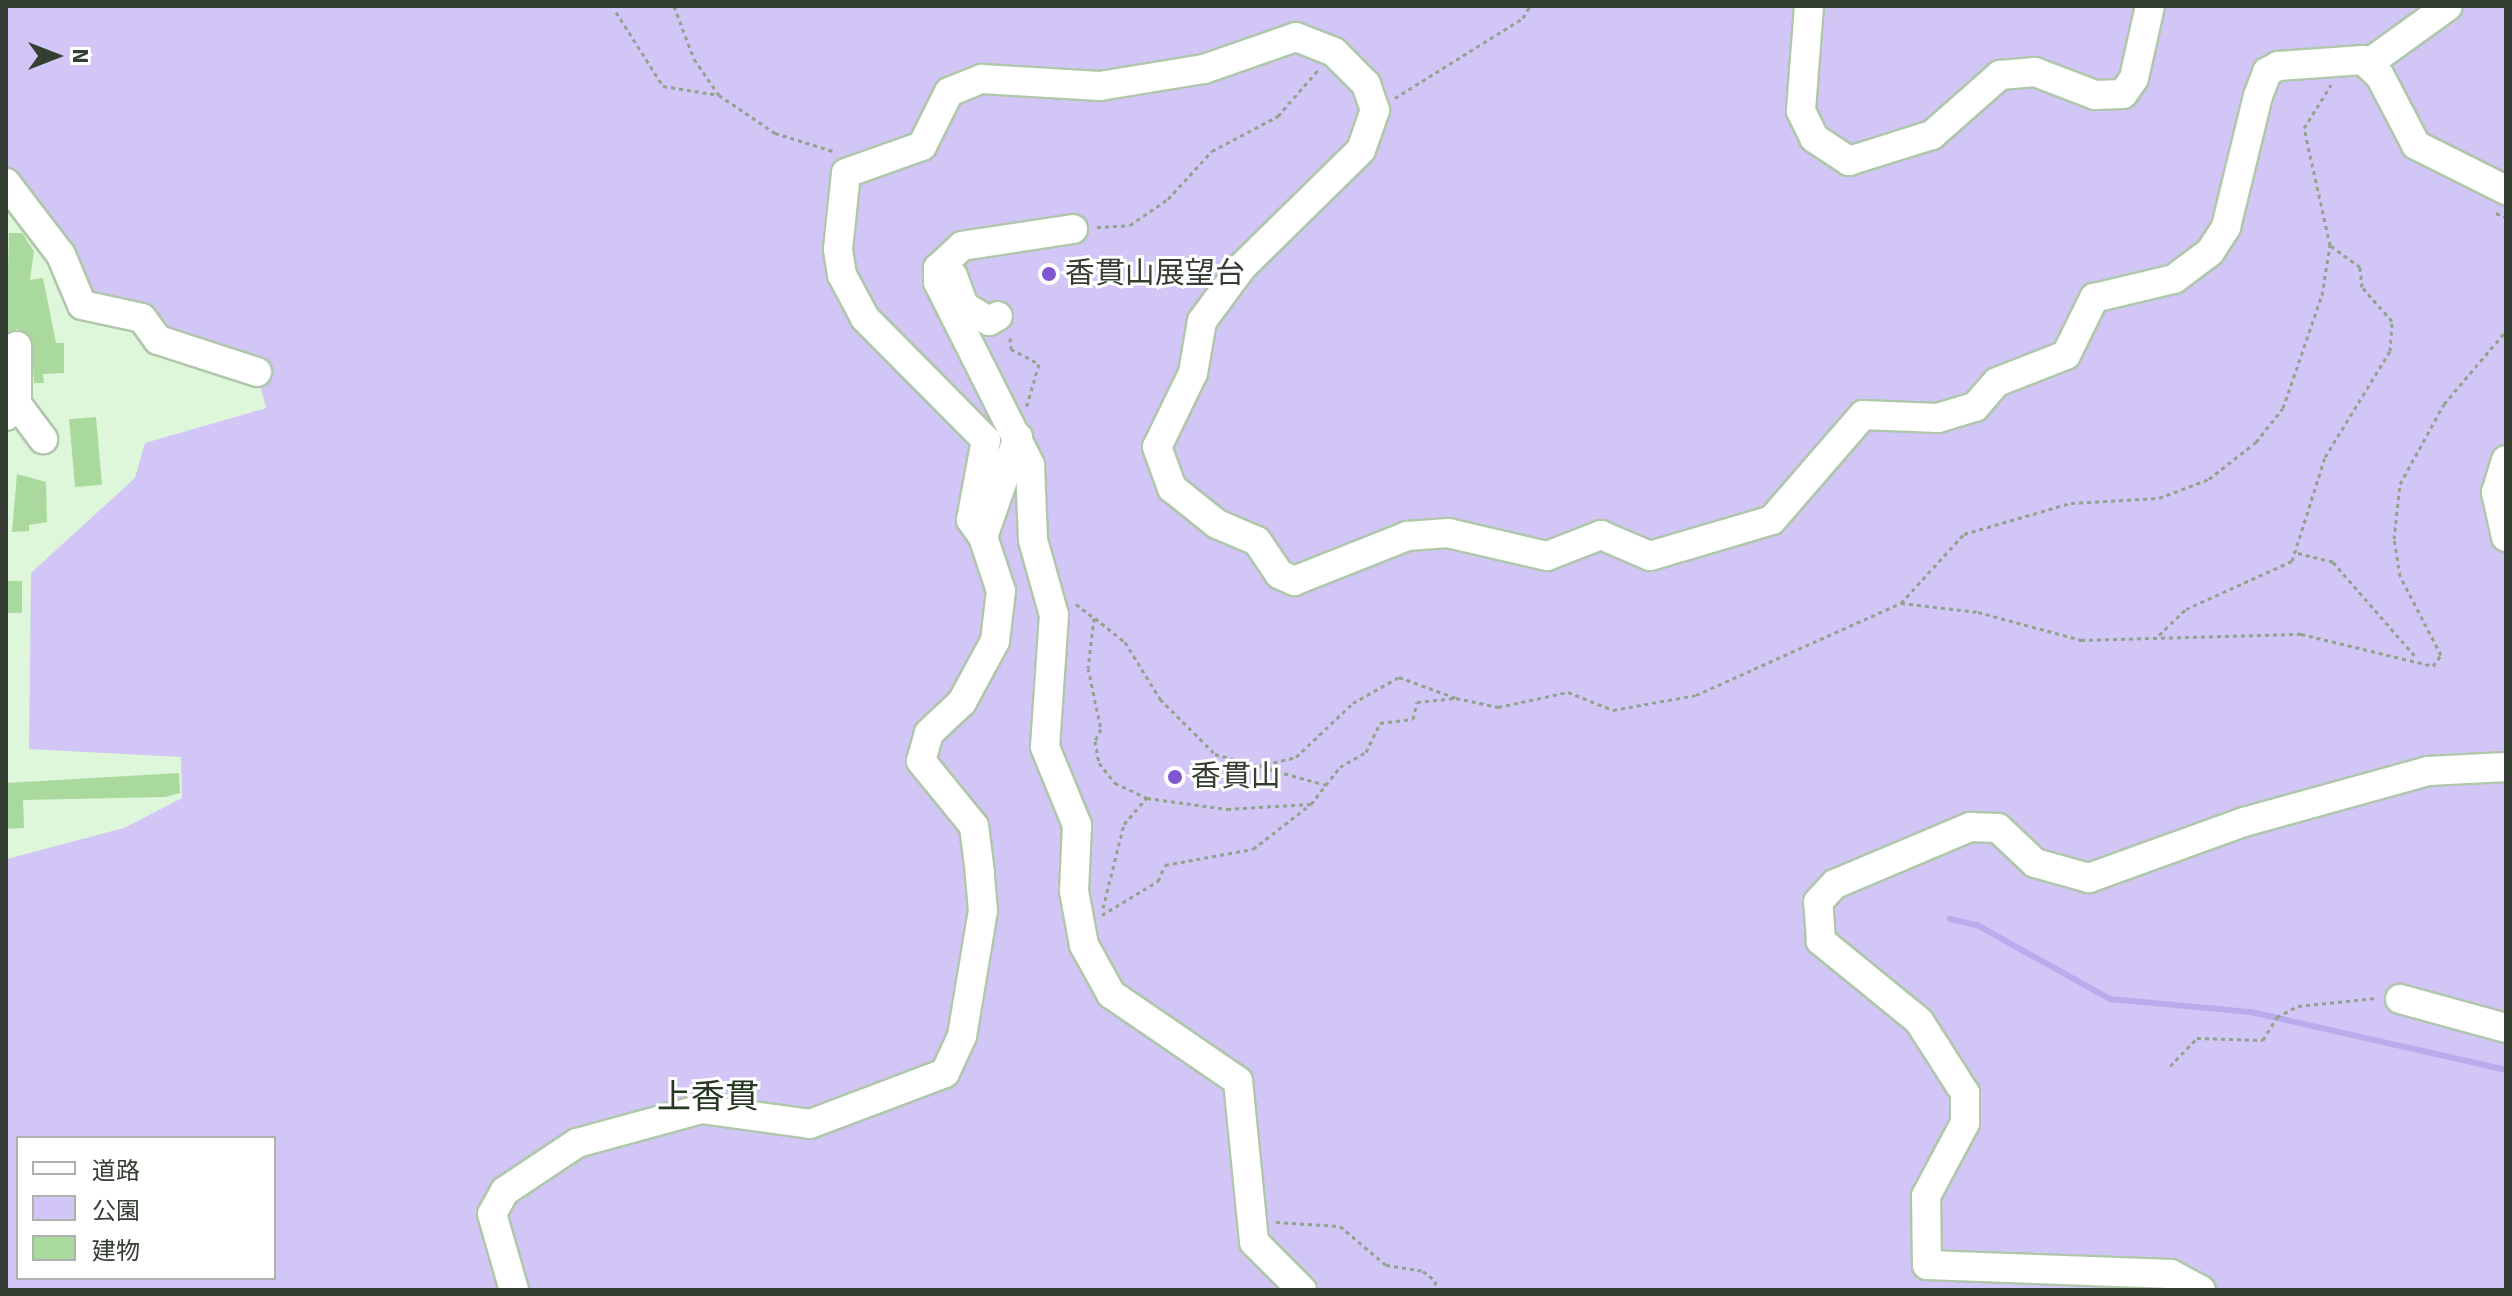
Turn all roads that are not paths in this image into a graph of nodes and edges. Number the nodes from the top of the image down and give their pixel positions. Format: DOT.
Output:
graph roads {
  1 [pos="1809,6"];
  2 [pos="2150,6"];
  3 [pos="2448,6"];
  4 [pos="2369,63"];
  5 [pos="6,183"];
  6 [pos="2506,190"];
  7 [pos="1073,229"];
  8 [pos="947,256"];
  9 [pos="1004,324"];
  10 [pos="17,346"];
  11 [pos="257,372"];
  12 [pos="12,410"];
  13 [pos="1014,426"];
  14 [pos="43,439"];
  15 [pos="2506,460"];
  16 [pos="983,537"];
  17 [pos="2506,537"];
  18 [pos="2506,767"];
  19 [pos="2400,999"];
  20 [pos="2506,1028"];
  21 [pos="514,1290"];
  22 [pos="1302,1290"];
  23 [pos="2201,1290"];
  1 -- 2 [label="street"];
  3 -- 4 [label="street"];
  4 -- 6 [label="street"];
  4 -- 16 [label="street"];
  5 -- 11 [label="street"];
  7 -- 8 [label="street"];
  8 -- 9 [label="street"];
  8 -- 13 [label="street"];
  10 -- 12 [label="street"];
  12 -- 14 [label="street"];
  13 -- 16 [label="street"];
  13 -- 22 [label="street"];
  15 -- 17 [label="street"];
  16 -- 21 [label="street"];
  18 -- 23 [label="street"];
  19 -- 20 [label="street"];
}
